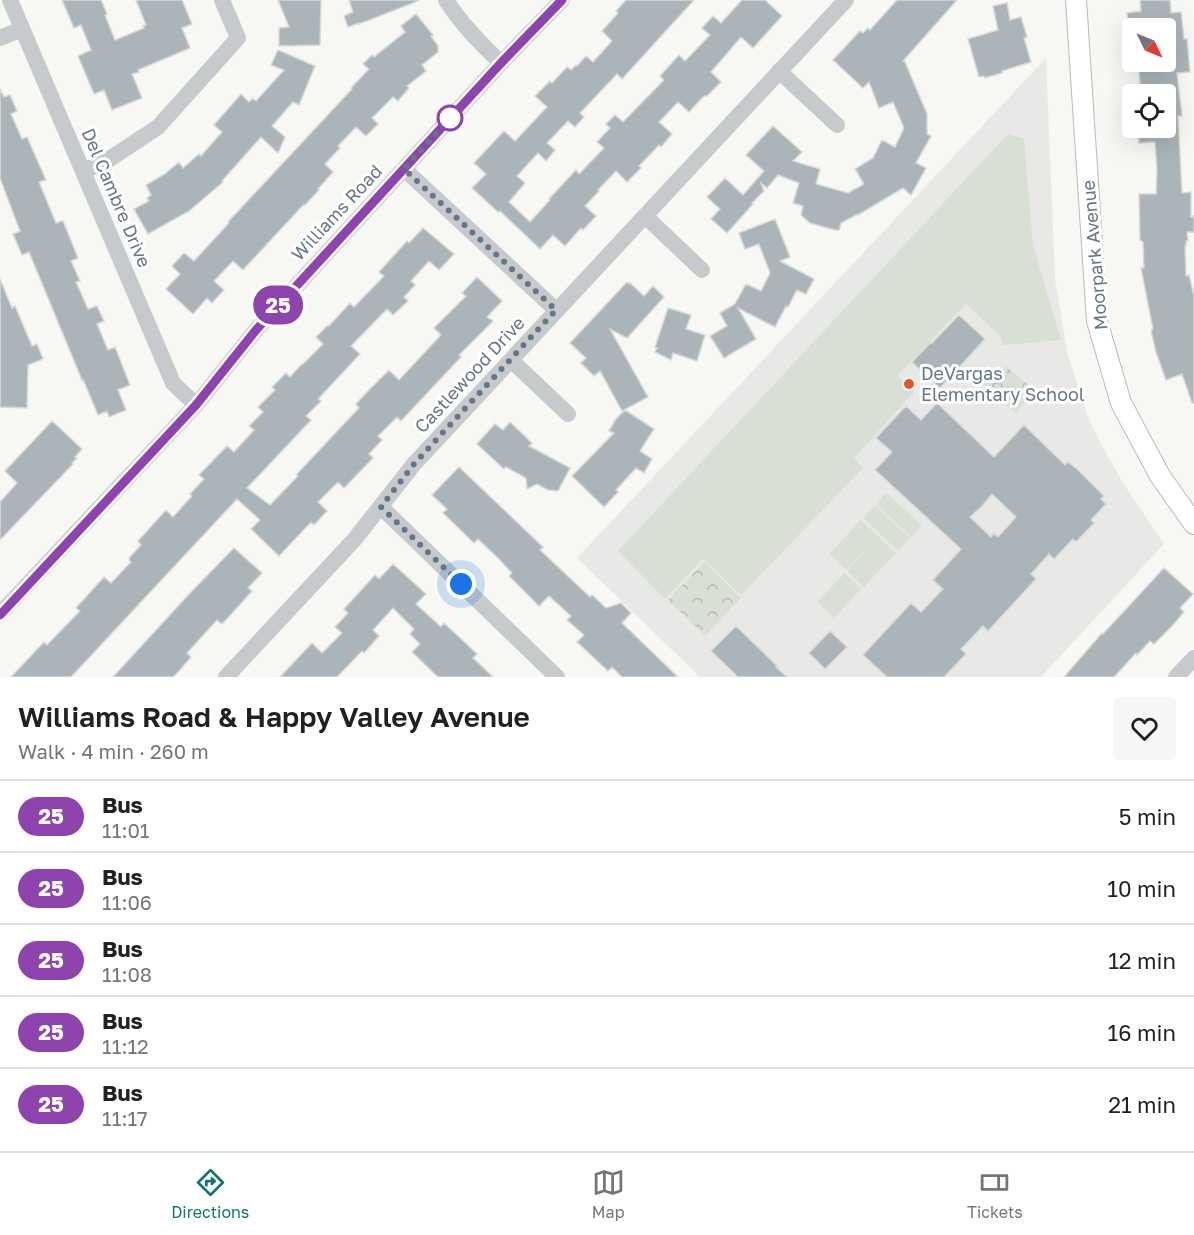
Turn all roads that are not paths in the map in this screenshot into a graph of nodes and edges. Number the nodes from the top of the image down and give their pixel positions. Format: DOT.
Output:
graph roads {
  1 [pos="10,0"];
  2 [pos="222,0"];
  3 [pos="446,0"];
  4 [pos="561,0"];
  5 [pos="846,0"];
  6 [pos="1077,0"];
  7 [pos="22,29"];
  8 [pos="0,38"];
  9 [pos="501,63"];
  10 [pos="779,71"];
  11 [pos="837,125"];
  12 [pos="404,169"];
  13 [pos="83,171"];
  14 [pos="645,216"];
  15 [pos="702,270"];
  16 [pos="556,310"];
  17 [pos="511,360"];
  18 [pos="196,405"];
  19 [pos="568,414"];
  20 [pos="381,507"];
  21 [pos="1194,524"];
  22 [pos="0,614"];
  23 [pos="1194,658"];
  24 [pos="226,677"];
  25 [pos="557,677"];
  26 [pos="1176,677"];
  1 -- 7 [label="street, Del Cambre Drive"];
  2 -- 13 [label="street"];
  3 -- 9 [label="street"];
  4 -- 9 [label="street, Williams Road"];
  5 -- 10 [label="street, Castlewood Drive"];
  6 -- 21 [label="main road, Moorpark Avenue"];
  7 -- 8 [label="street"];
  7 -- 13 [label="street, Del Cambre Drive"];
  9 -- 12 [label="street, Williams Road"];
  10 -- 11 [label="street"];
  10 -- 14 [label="street, Castlewood Drive"];
  12 -- 16 [label="street"];
  12 -- 18 [label="street, Williams Road"];
  13 -- 18 [label="street, Del Cambre Drive"];
  14 -- 15 [label="street"];
  14 -- 16 [label="street, Castlewood Drive"];
  16 -- 17 [label="street, Castlewood Drive"];
  17 -- 19 [label="street"];
  17 -- 20 [label="street, Castlewood Drive"];
  18 -- 22 [label="street, Williams Road"];
  20 -- 24 [label="street, Castlewood Drive"];
  20 -- 25 [label="street"];
  23 -- 26 [label="street"];
}
